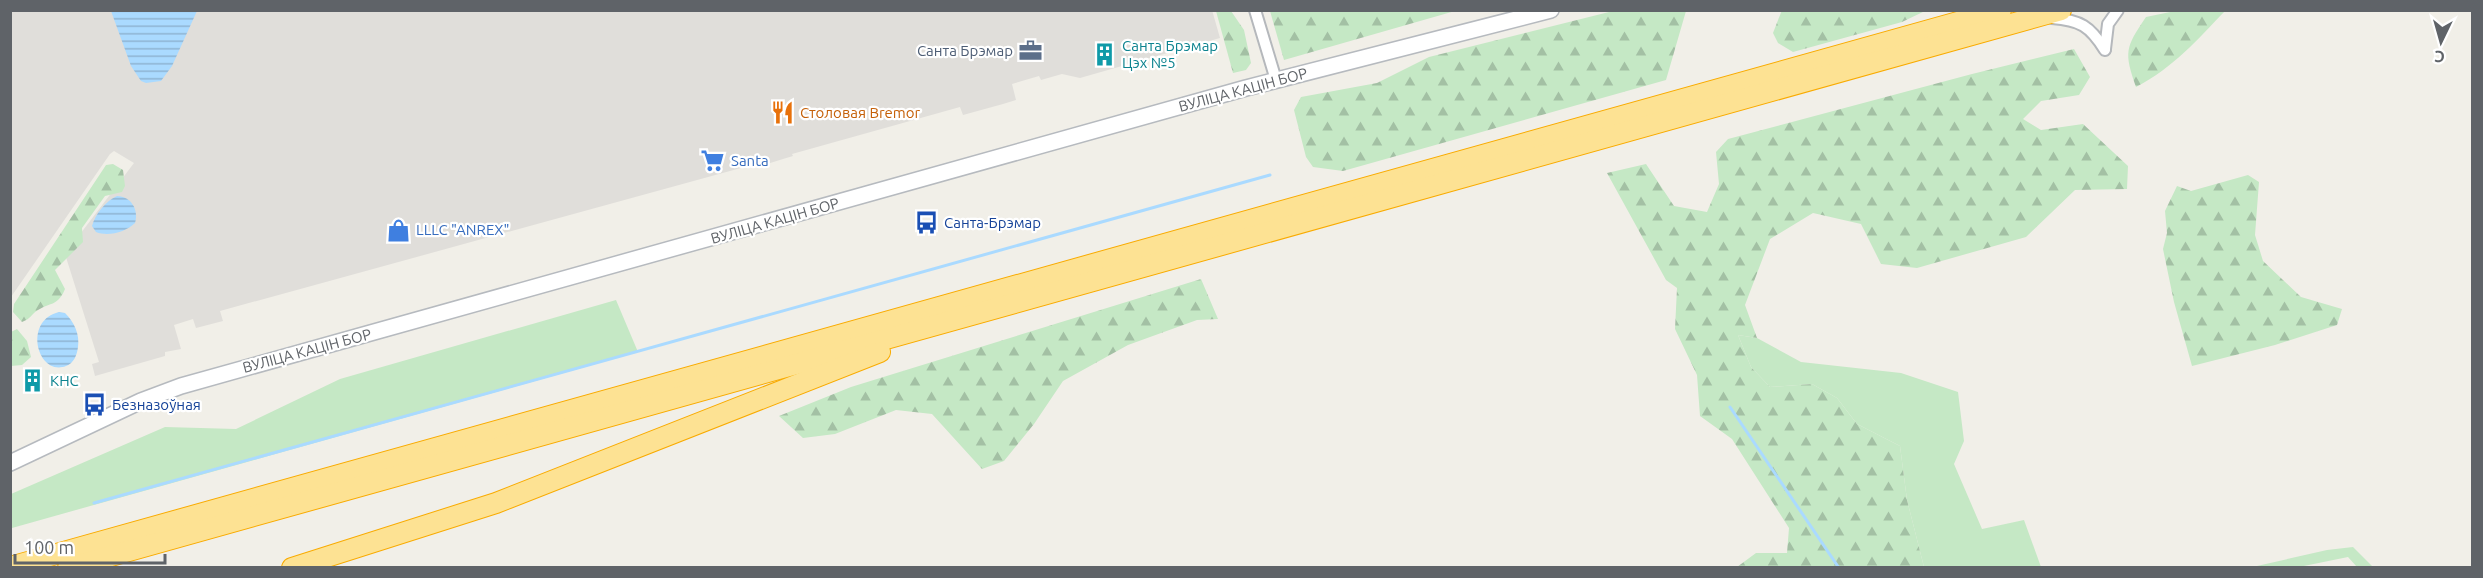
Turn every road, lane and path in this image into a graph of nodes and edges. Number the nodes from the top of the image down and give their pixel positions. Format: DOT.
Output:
graph roads {
  1 [pos="1255,10"];
  2 [pos="1551,10"];
  3 [pos="2001,10"];
  4 [pos="2061,10"];
  5 [pos="2118,10"];
  6 [pos="2039,16"];
  7 [pos="1276,80"];
  8 [pos="998,307"];
  9 [pos="10,464"];
  10 [pos="10,567"];
  11 [pos="68,567"];
  12 [pos="292,567"];
  1 -- 7 [label="street"];
  2 -- 7 [label="main road, ВУЛІЦА КАЦІН БОР"];
  3 -- 10 [label="highway"];
  4 -- 6 [label="highway"];
  5 -- 6 [label="street"];
  6 -- 8 [label="highway"];
  7 -- 9 [label="main road, ВУЛІЦА КАЦІН БОР"];
  8 -- 11 [label="highway"];
  8 -- 12 [label="highway"];
}
